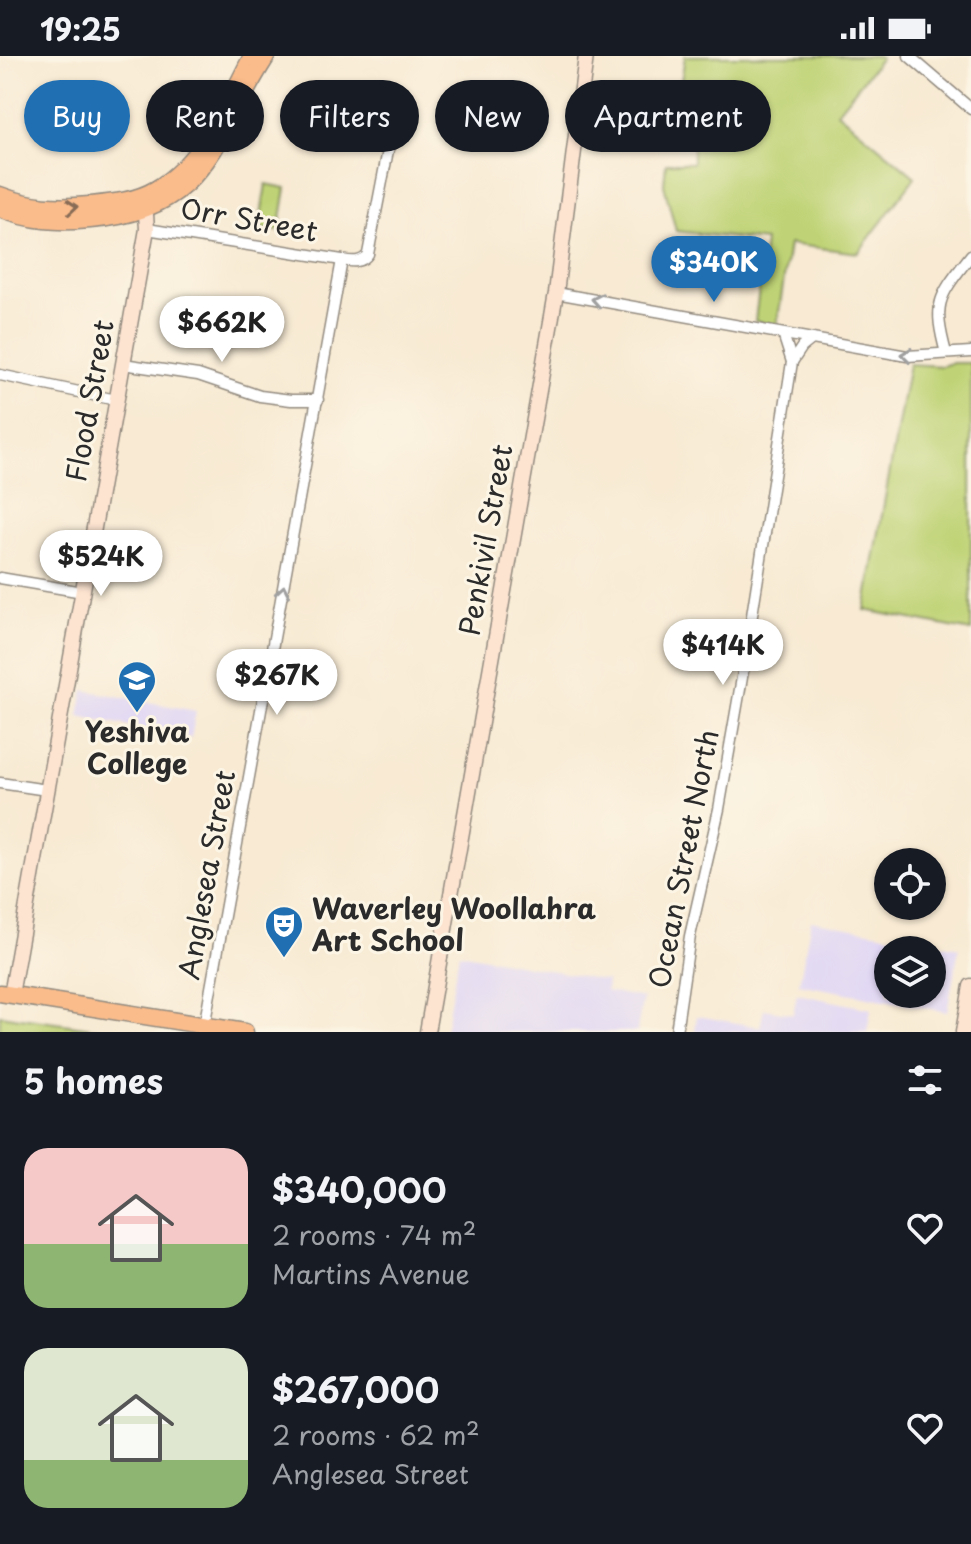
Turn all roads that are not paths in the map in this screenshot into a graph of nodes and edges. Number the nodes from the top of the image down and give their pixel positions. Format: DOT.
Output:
graph roads {
  1 [pos="252,56"];
  2 [pos="267,56"];
  3 [pos="586,56"];
  4 [pos="909,56"];
  5 [pos="971,109"];
  6 [pos="388,152"];
  7 [pos="0,195"];
  8 [pos="146,202"];
  9 [pos="0,209"];
  10 [pos="147,229"];
  11 [pos="971,255"];
  12 [pos="342,260"];
  13 [pos="556,293"];
  14 [pos="783,334"];
  15 [pos="812,339"];
  16 [pos="971,352"];
  17 [pos="946,353"];
  18 [pos="792,362"];
  19 [pos="123,364"];
  20 [pos="0,375"];
  21 [pos="116,400"];
  22 [pos="318,400"];
  23 [pos="0,578"];
  24 [pos="83,592"];
  25 [pos="0,783"];
  26 [pos="47,790"];
  27 [pos="971,986"];
  28 [pos="6,994"];
  29 [pos="201,1029"];
  30 [pos="245,1032"];
  31 [pos="427,1032"];
  32 [pos="676,1032"];
  33 [pos="963,1032"];
  1 -- 8 [label="main road"];
  2 -- 8 [label="main road"];
  3 -- 13 [label="main road, Penkivil Street"];
  4 -- 5 [label="street"];
  6 -- 12 [label="street"];
  7 -- 8 [label="main road, one-way"];
  8 -- 9 [label="main road"];
  8 -- 10 [label="main road, Flood Street"];
  10 -- 12 [label="street, Orr Street"];
  10 -- 19 [label="main road, Flood Street"];
  11 -- 17 [label="street"];
  12 -- 22 [label="street, Anglesea Street"];
  14 -- 13 [label="street, one-way"];
  13 -- 31 [label="main road, Penkivil Street"];
  14 -- 15 [label="street"];
  14 -- 18 [label="street, Ocean Street North"];
  17 -- 15 [label="street, one-way"];
  15 -- 18 [label="street"];
  16 -- 17 [label="street"];
  18 -- 32 [label="street, Ocean Street North"];
  19 -- 21 [label="main road, Flood Street"];
  19 -- 22 [label="street"];
  20 -- 21 [label="street"];
  21 -- 24 [label="main road, Flood Street"];
  29 -- 22 [label="street, Anglesea Street, one-way"];
  23 -- 24 [label="street"];
  24 -- 26 [label="main road, Flood Street"];
  25 -- 26 [label="street"];
  26 -- 28 [label="main road, Flood Street"];
  27 -- 33 [label="main road"];
  28 -- 29 [label="main road"];
  29 -- 30 [label="main road"];
}
